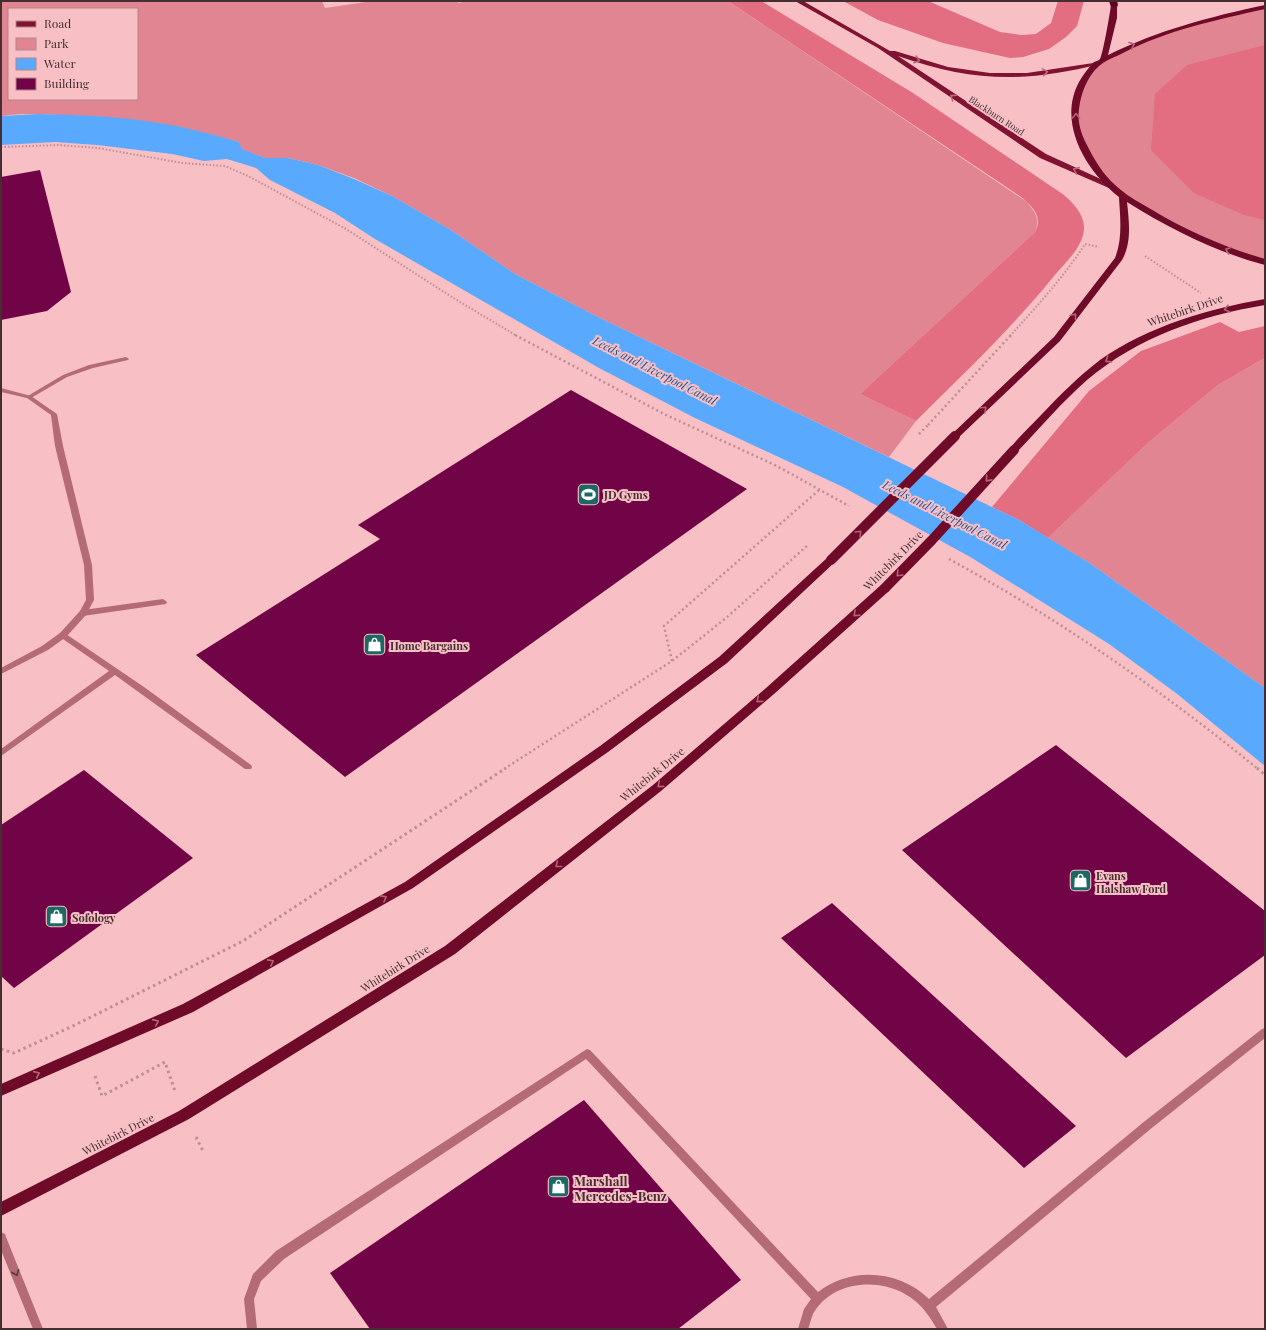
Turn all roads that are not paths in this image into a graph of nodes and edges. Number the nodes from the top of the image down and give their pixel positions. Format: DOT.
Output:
graph roads {
  1 [pos="798,1"];
  2 [pos="1113,3"];
  3 [pos="1265,7"];
  4 [pos="880,47"];
  5 [pos="1100,62"];
  6 [pos="1112,186"];
  7 [pos="1123,196"];
  8 [pos="1265,262"];
  9 [pos="1265,302"];
  10 [pos="126,359"];
  11 [pos="1,390"];
  12 [pos="29,397"];
  13 [pos="163,602"];
  14 [pos="83,613"];
  15 [pos="63,635"];
  16 [pos="1,671"];
  17 [pos="116,671"];
  18 [pos="1,753"];
  19 [pos="248,767"];
  20 [pos="1265,1032"];
  21 [pos="1,1090"];
  22 [pos="1,1209"];
  23 [pos="1,1237"];
  24 [pos="818,1299"];
  25 [pos="929,1306"];
  26 [pos="38,1329"];
  27 [pos="252,1329"];
  28 [pos="803,1329"];
  29 [pos="943,1329"];
  1 -- 4 [label="main road, Blackburn Road"];
  2 -- 5 [label="highway"];
  5 -- 3 [label="highway, one-way"];
  4 -- 5 [label="main road, Blackburn Road, one-way"];
  6 -- 4 [label="main road, Blackburn Road, one-way"];
  6 -- 5 [label="highway, one-way"];
  6 -- 7 [label="highway"];
  8 -- 7 [label="highway, one-way"];
  21 -- 7 [label="highway, one-way, bridge"];
  9 -- 22 [label="highway, Whitebirk Drive, one-way, bridge"];
  10 -- 12 [label="street"];
  11 -- 12 [label="street"];
  12 -- 14 [label="street"];
  13 -- 14 [label="street"];
  14 -- 15 [label="street"];
  15 -- 16 [label="street"];
  15 -- 17 [label="street"];
  17 -- 18 [label="street"];
  17 -- 19 [label="street"];
  20 -- 25 [label="street"];
  23 -- 26 [label="street, one-way"];
  24 -- 25 [label="street"];
  24 -- 27 [label="street"];
  24 -- 28 [label="street"];
  25 -- 29 [label="street"];
}
